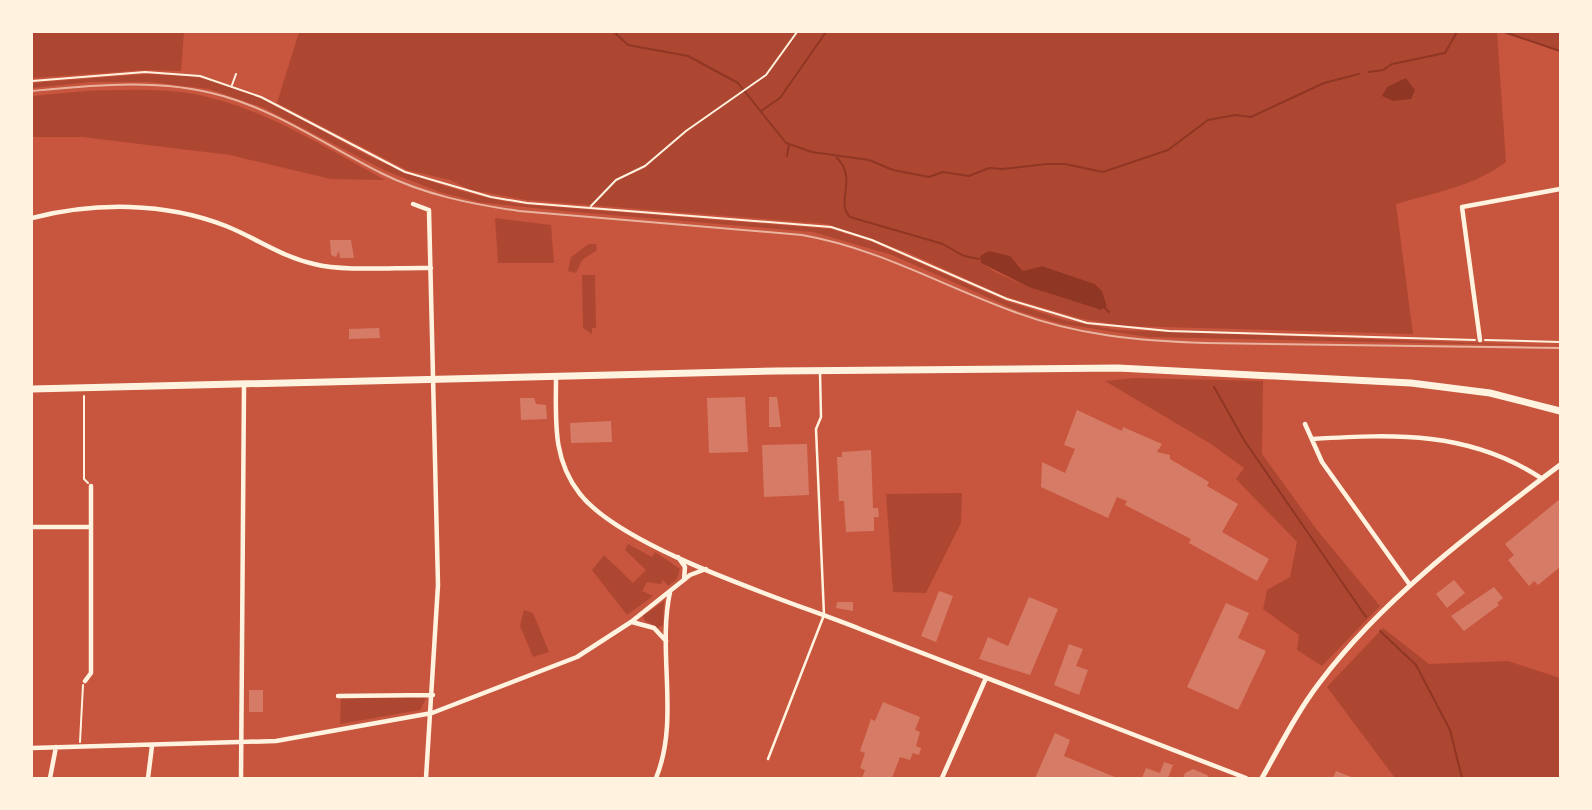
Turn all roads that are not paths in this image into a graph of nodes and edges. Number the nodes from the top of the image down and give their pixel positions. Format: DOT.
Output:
graph roads {
  1 [pos="1560,189"];
  2 [pos="413,204"];
  3 [pos="32,218"];
  4 [pos="431,268"];
  5 [pos="1480,340"];
  6 [pos="820,371"];
  7 [pos="556,378"];
  8 [pos="435,381"];
  9 [pos="244,385"];
  10 [pos="32,389"];
  11 [pos="1560,411"];
  12 [pos="1305,424"];
  13 [pos="1312,439"];
  14 [pos="1560,465"];
  15 [pos="1541,478"];
  16 [pos="91,486"];
  17 [pos="32,527"];
  18 [pos="91,527"];
  19 [pos="678,557"];
  20 [pos="706,569"];
  21 [pos="684,580"];
  22 [pos="1410,586"];
  23 [pos="670,592"];
  24 [pos="824,615"];
  25 [pos="631,622"];
  26 [pos="666,641"];
  27 [pos="986,678"];
  28 [pos="86,681"];
  29 [pos="433,695"];
  30 [pos="338,696"];
  31 [pos="432,713"];
  32 [pos="241,744"];
  33 [pos="152,746"];
  34 [pos="56,747"];
  35 [pos="32,748"];
  36 [pos="768,759"];
  37 [pos="50,779"];
  38 [pos="148,779"];
  39 [pos="241,779"];
  40 [pos="426,779"];
  41 [pos="656,779"];
  42 [pos="942,779"];
  43 [pos="1246,779"];
  44 [pos="1262,779"];
  1 -- 5 [label="street"];
  2 -- 4 [label="street"];
  3 -- 4 [label="street"];
  4 -- 8 [label="street"];
  6 -- 7 [label="main road"];
  6 -- 11 [label="main road"];
  6 -- 24 [label="lane"];
  7 -- 8 [label="main road"];
  7 -- 19 [label="street"];
  8 -- 9 [label="main road"];
  8 -- 29 [label="street"];
  9 -- 10 [label="main road"];
  9 -- 32 [label="street"];
  12 -- 13 [label="street"];
  13 -- 15 [label="street"];
  13 -- 22 [label="street"];
  14 -- 15 [label="street"];
  15 -- 22 [label="street"];
  16 -- 18 [label="street"];
  17 -- 18 [label="street"];
  18 -- 28 [label="street"];
  19 -- 20 [label="street"];
  19 -- 21 [label="street"];
  20 -- 21 [label="street"];
  20 -- 24 [label="street"];
  21 -- 23 [label="street"];
  22 -- 44 [label="street"];
  23 -- 25 [label="street"];
  23 -- 26 [label="street"];
  24 -- 27 [label="street"];
  24 -- 36 [label="lane"];
  25 -- 26 [label="street"];
  25 -- 31 [label="street"];
  26 -- 41 [label="street"];
  27 -- 42 [label="street"];
  27 -- 43 [label="street"];
  29 -- 30 [label="street"];
  29 -- 31 [label="street"];
  31 -- 32 [label="street"];
  31 -- 40 [label="street"];
  32 -- 33 [label="street"];
  32 -- 39 [label="street"];
  33 -- 34 [label="street"];
  33 -- 38 [label="street"];
  34 -- 35 [label="street"];
  34 -- 37 [label="street"];
}
